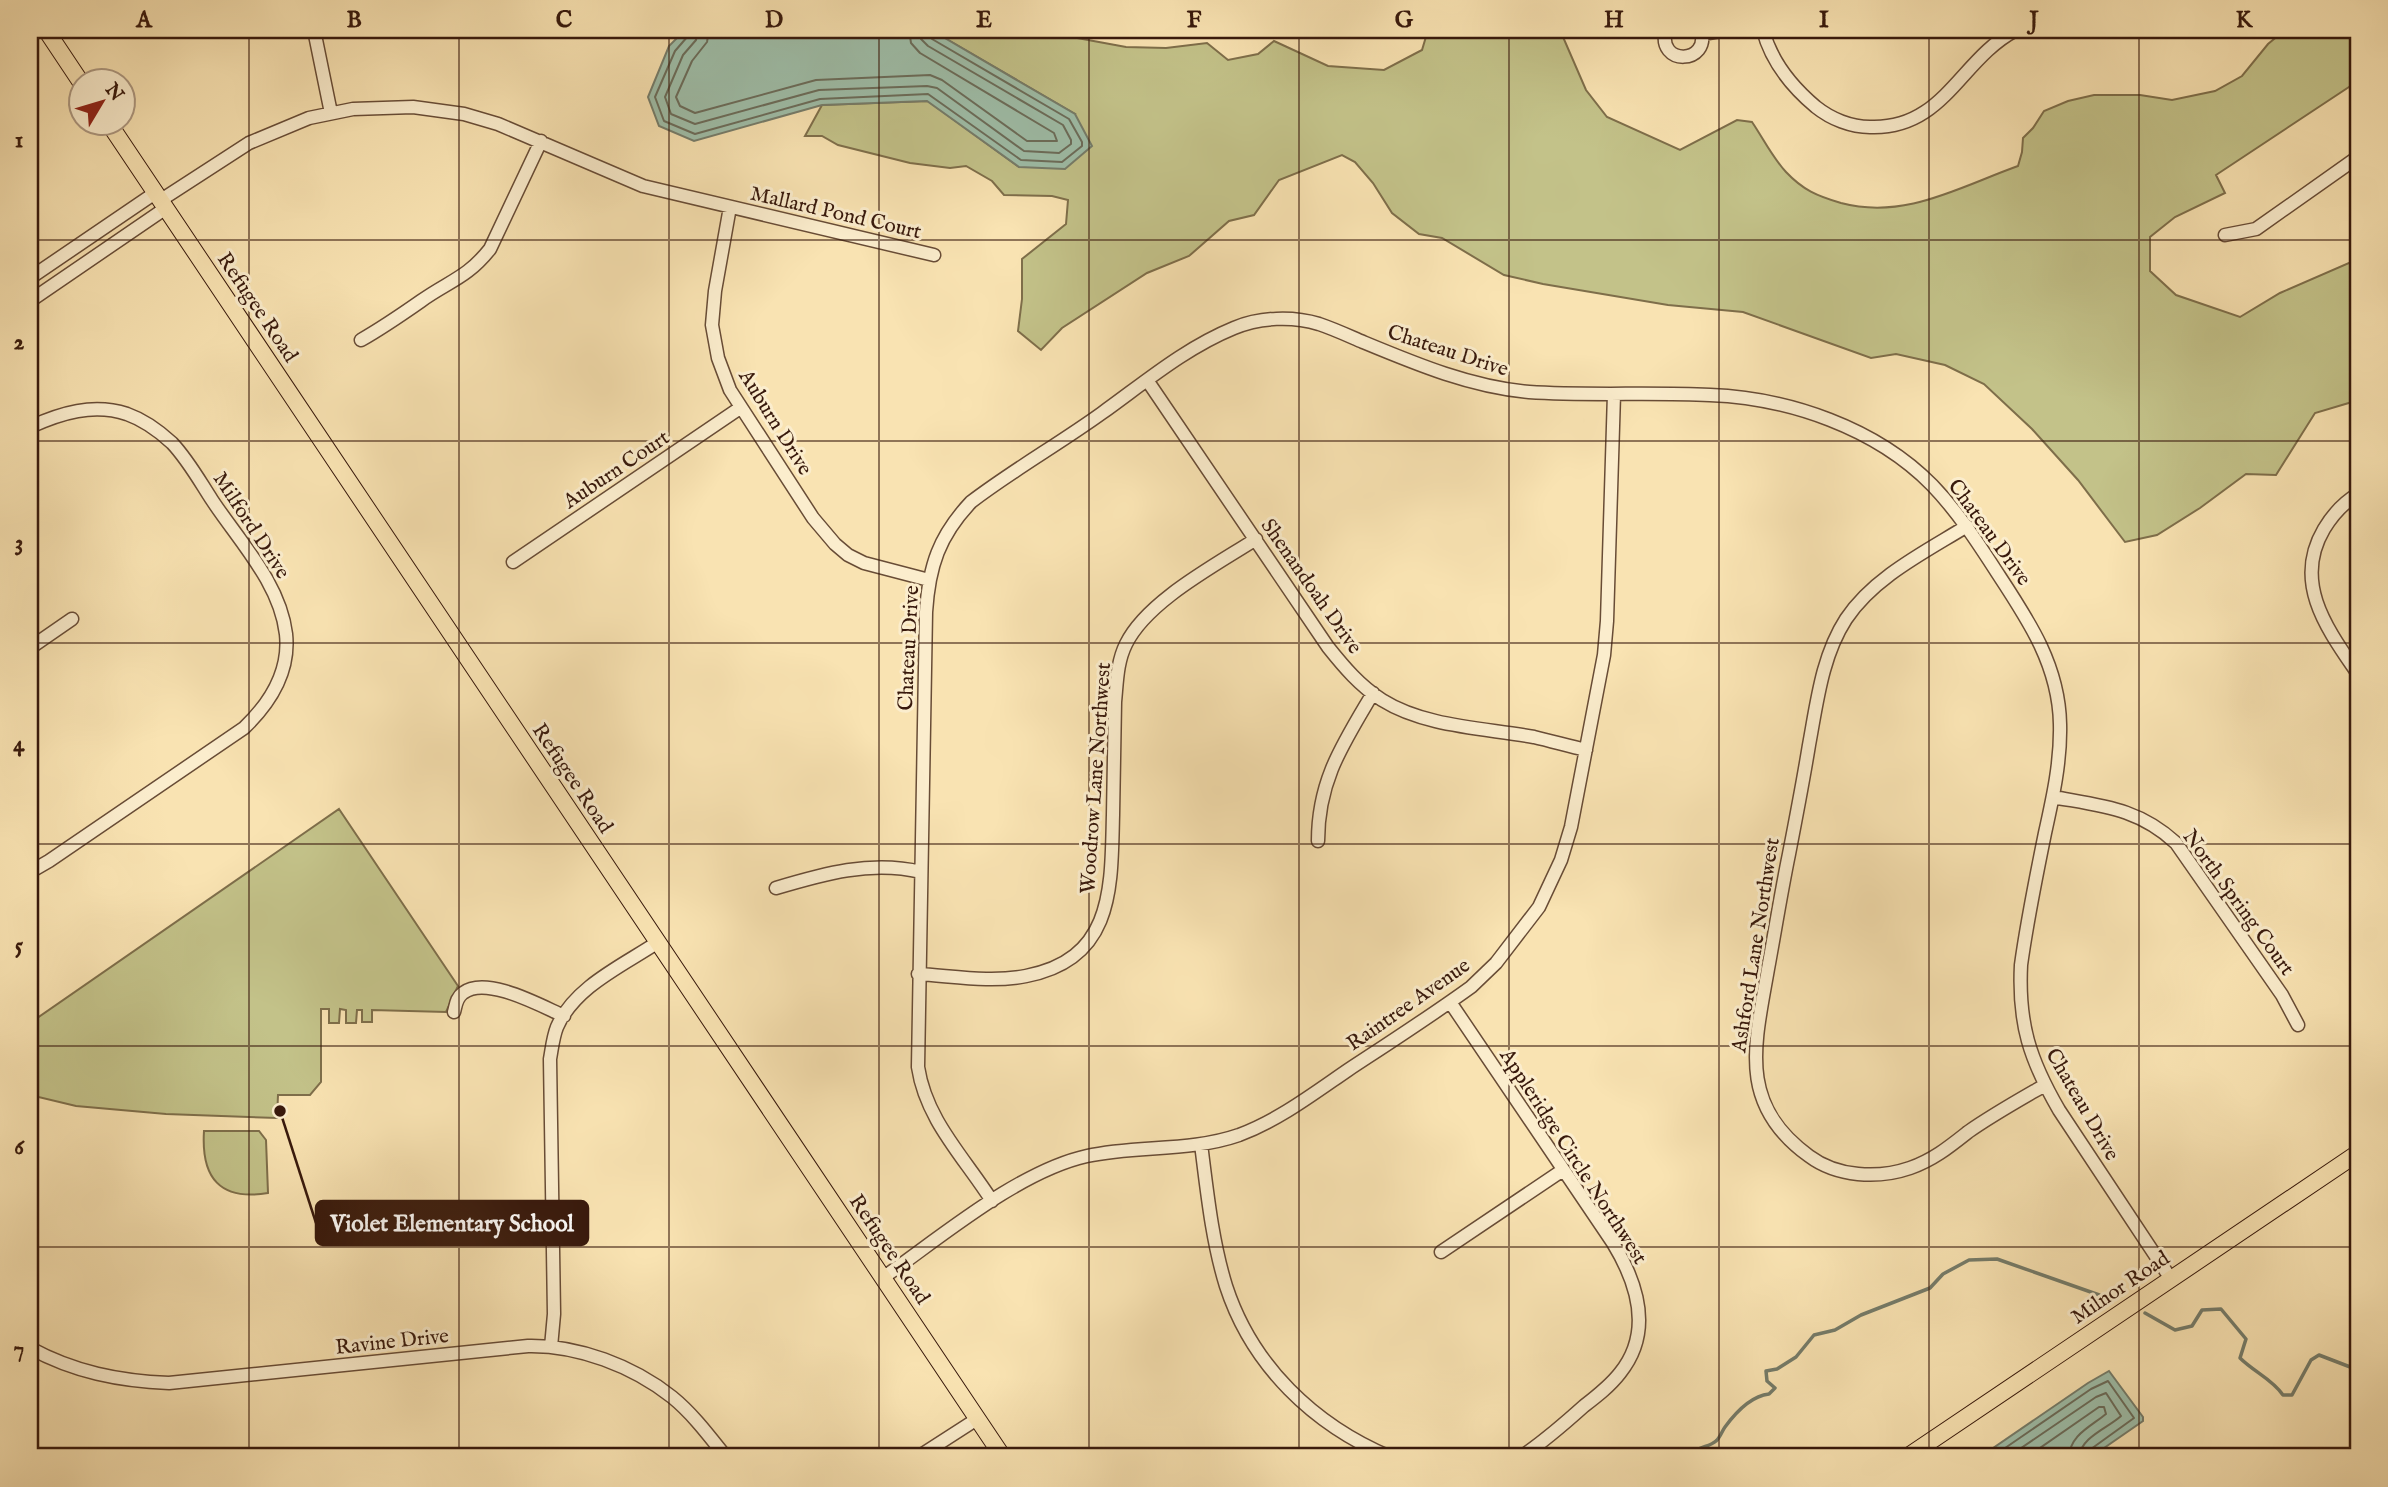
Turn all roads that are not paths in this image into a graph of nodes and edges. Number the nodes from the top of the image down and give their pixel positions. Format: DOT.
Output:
graph roads {
  1 [pos="46,30"];
  2 [pos="314,30"];
  3 [pos="1666,30"];
  4 [pos="1728,30"];
  5 [pos="1763,30"];
  6 [pos="2016,30"];
  7 [pos="1701,32"];
  8 [pos="70,66"];
  9 [pos="331,113"];
  10 [pos="118,136"];
  11 [pos="541,141"];
  12 [pos="2358,157"];
  13 [pos="161,200"];
  14 [pos="730,207"];
  15 [pos="2225,234"];
  16 [pos="934,255"];
  17 [pos="30,278"];
  18 [pos="30,301"];
  19 [pos="361,340"];
  20 [pos="1147,380"];
  21 [pos="1614,394"];
  22 [pos="740,408"];
  23 [pos="30,427"];
  24 [pos="2358,494"];
  25 [pos="1966,526"];
  26 [pos="1256,540"];
  27 [pos="513,562"];
  28 [pos="929,580"];
  29 [pos="72,618"];
  30 [pos="30,648"];
  31 [pos="2358,674"];
  32 [pos="1373,694"];
  33 [pos="1586,750"];
  34 [pos="2053,797"];
  35 [pos="1318,841"];
  36 [pos="30,872"];
  37 [pos="921,872"];
  38 [pos="776,888"];
  39 [pos="658,942"];
  40 [pos="918,974"];
  41 [pos="1450,1002"];
  42 [pos="454,1012"];
  43 [pos="564,1016"];
  44 [pos="2298,1025"];
  45 [pos="2045,1085"];
  46 [pos="1201,1144"];
  47 [pos="2358,1153"];
  48 [pos="1563,1170"];
  49 [pos="992,1201"];
  50 [pos="1441,1252"];
  51 [pos="884,1277"];
  52 [pos="2171,1279"];
  53 [pos="551,1347"];
  54 [pos="30,1348"];
  55 [pos="977,1419"];
  56 [pos="726,1457"];
  57 [pos="918,1457"];
  58 [pos="1003,1457"];
  59 [pos="1390,1457"];
  60 [pos="1521,1457"];
  61 [pos="1907,1457"];
  1 -- 8 [label="main road"];
  2 -- 9 [label="street"];
  3 -- 7 [label="street"];
  4 -- 7 [label="street"];
  5 -- 6 [label="street"];
  9 -- 11 [label="street, Mallard Pond Court"];
  9 -- 13 [label="street, Mallard Pond Court"];
  10 -- 13 [label="main road, Refugee Road"];
  11 -- 14 [label="street, Mallard Pond Court"];
  11 -- 19 [label="street"];
  12 -- 15 [label="street"];
  13 -- 17 [label="street"];
  13 -- 18 [label="street"];
  13 -- 39 [label="main road, Refugee Road"];
  14 -- 16 [label="street, Mallard Pond Court"];
  14 -- 22 [label="street, Auburn Drive"];
  20 -- 21 [label="street, Chateau Drive"];
  20 -- 26 [label="street, Shenandoah Drive"];
  20 -- 28 [label="street, Chateau Drive"];
  21 -- 25 [label="street, Chateau Drive"];
  21 -- 33 [label="street, Raintree Avenue"];
  22 -- 27 [label="street, Auburn Court"];
  22 -- 28 [label="street, Auburn Drive"];
  23 -- 36 [label="street, Milford Drive"];
  24 -- 31 [label="street"];
  25 -- 34 [label="street, Chateau Drive"];
  25 -- 45 [label="street, Ashford Lane Northwest"];
  26 -- 32 [label="street, Shenandoah Drive"];
  26 -- 40 [label="street, Woodrow Lane Northwest"];
  28 -- 37 [label="street, Chateau Drive"];
  29 -- 30 [label="street"];
  32 -- 33 [label="street, Shenandoah Drive"];
  32 -- 35 [label="street"];
  33 -- 41 [label="street, Raintree Avenue"];
  34 -- 44 [label="street, North Spring Court"];
  34 -- 45 [label="street, Chateau Drive"];
  37 -- 38 [label="street"];
  37 -- 40 [label="street, Chateau Drive"];
  39 -- 43 [label="street"];
  39 -- 51 [label="main road, Refugee Road"];
  40 -- 49 [label="street, Chateau Drive"];
  41 -- 46 [label="street, Raintree Avenue"];
  41 -- 48 [label="street, Appleridge Circle Northwest"];
  42 -- 43 [label="street"];
  43 -- 53 [label="street"];
  45 -- 52 [label="street, Chateau Drive"];
  46 -- 49 [label="street, Raintree Avenue"];
  46 -- 59 [label="street"];
  47 -- 52 [label="main road, Milnor Road"];
  48 -- 50 [label="street"];
  48 -- 60 [label="street, Appleridge Circle Northwest"];
  49 -- 51 [label="street, Raintree Avenue"];
  51 -- 55 [label="main road, Refugee Road"];
  52 -- 61 [label="main road, Milnor Road"];
  53 -- 54 [label="street, Ravine Drive"];
  53 -- 56 [label="street, Ravine Drive"];
  55 -- 57 [label="street"];
  55 -- 58 [label="main road, Refugee Road"];
}
